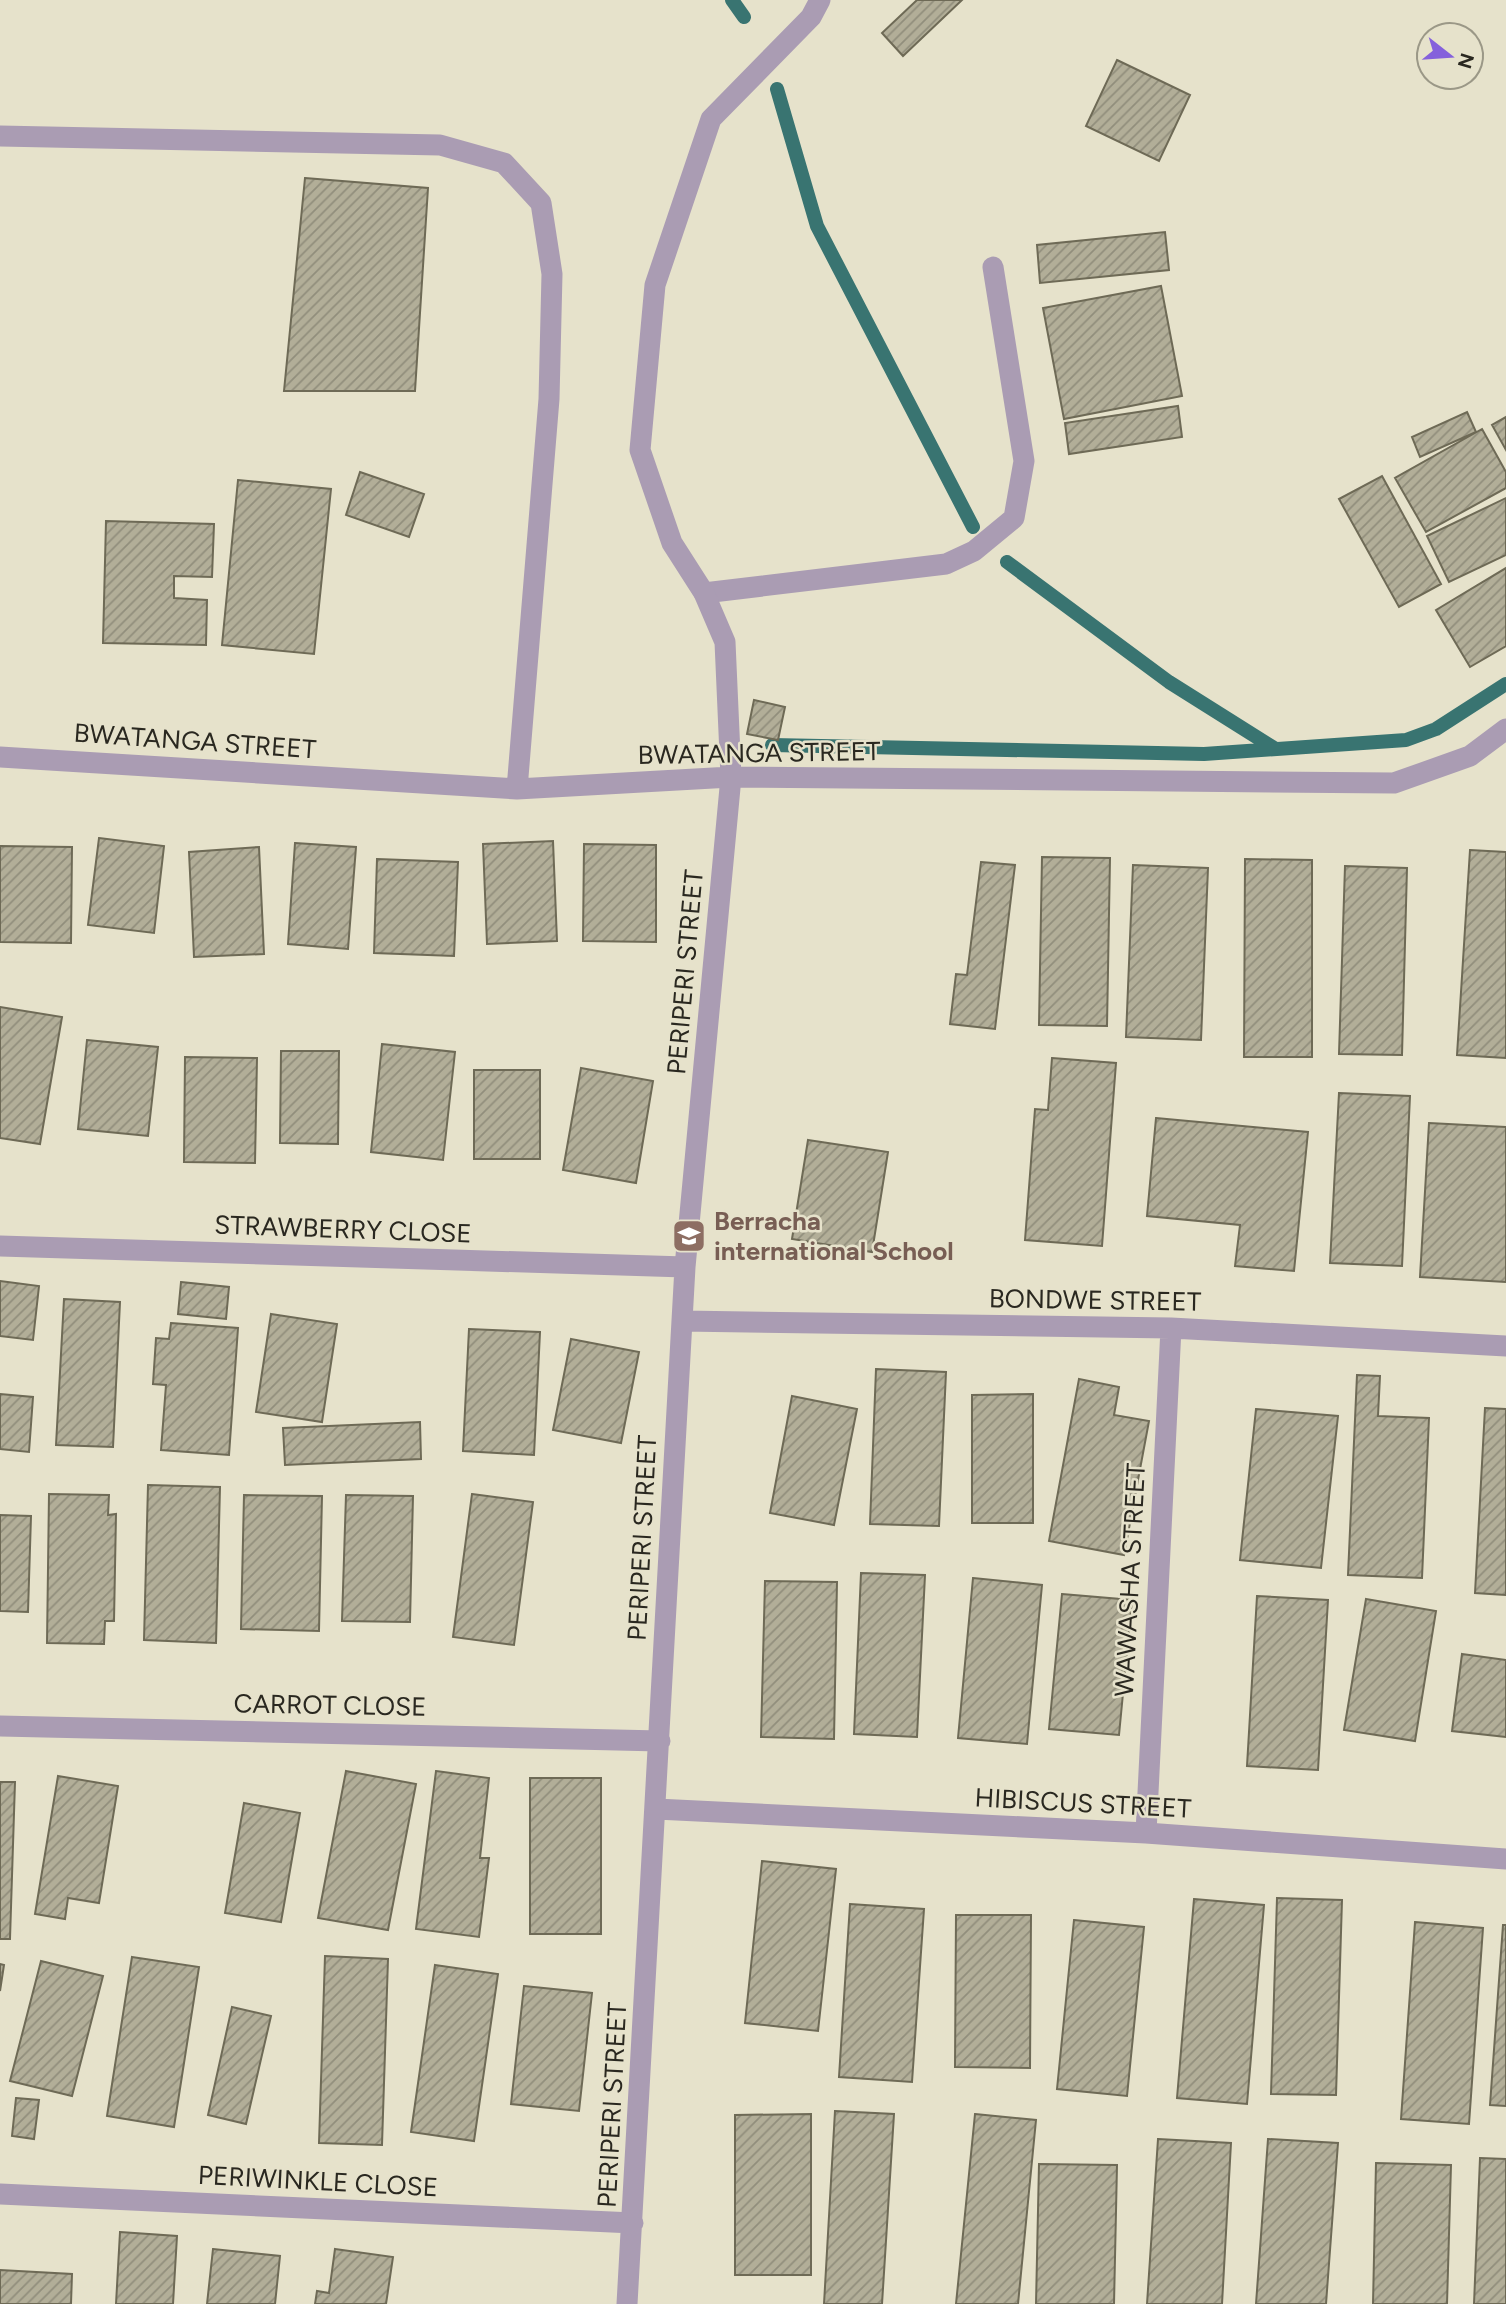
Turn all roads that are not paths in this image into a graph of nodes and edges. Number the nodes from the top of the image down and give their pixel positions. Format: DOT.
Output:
graph roads {
  1 [pos="820,0"];
  2 [pos="0,136"];
  3 [pos="993,267"];
  4 [pos="704,593"];
  5 [pos="1506,729"];
  6 [pos="0,757"];
  7 [pos="731,777"];
  8 [pos="517,789"];
  9 [pos="0,1246"];
  10 [pos="685,1267"];
  11 [pos="682,1321"];
  12 [pos="1171,1328"];
  13 [pos="1506,1346"];
  14 [pos="0,1726"];
  15 [pos="660,1741"];
  16 [pos="656,1809"];
  17 [pos="1146,1833"];
  18 [pos="1506,1859"];
  19 [pos="0,2194"];
  20 [pos="634,2223"];
  21 [pos="627,2304"];
  1 -- 4 [label="street, PERIPERI STREET"];
  2 -- 8 [label="street"];
  3 -- 4 [label="street"];
  4 -- 7 [label="street, PERIPERI STREET"];
  5 -- 7 [label="street, BWATANGA STREET"];
  6 -- 8 [label="street, BWATANGA STREET"];
  7 -- 8 [label="street, BWATANGA STREET"];
  7 -- 10 [label="street, PERIPERI STREET"];
  9 -- 10 [label="street, STRAWBERRY CLOSE"];
  10 -- 11 [label="street, PERIPERI STREET"];
  11 -- 12 [label="street, BONDWE STREET"];
  11 -- 15 [label="street, PERIPERI STREET"];
  12 -- 13 [label="street, BONDWE STREET"];
  12 -- 17 [label="street, WAWASHA STREET"];
  14 -- 15 [label="street, CARROT CLOSE"];
  15 -- 16 [label="street, PERIPERI STREET"];
  16 -- 17 [label="street, HIBISCUS STREET"];
  16 -- 20 [label="street, PERIPERI STREET"];
  17 -- 18 [label="street, HIBISCUS STREET"];
  19 -- 20 [label="street, PERIWINKLE CLOSE"];
  20 -- 21 [label="street, PERIPERI STREET"];
}
